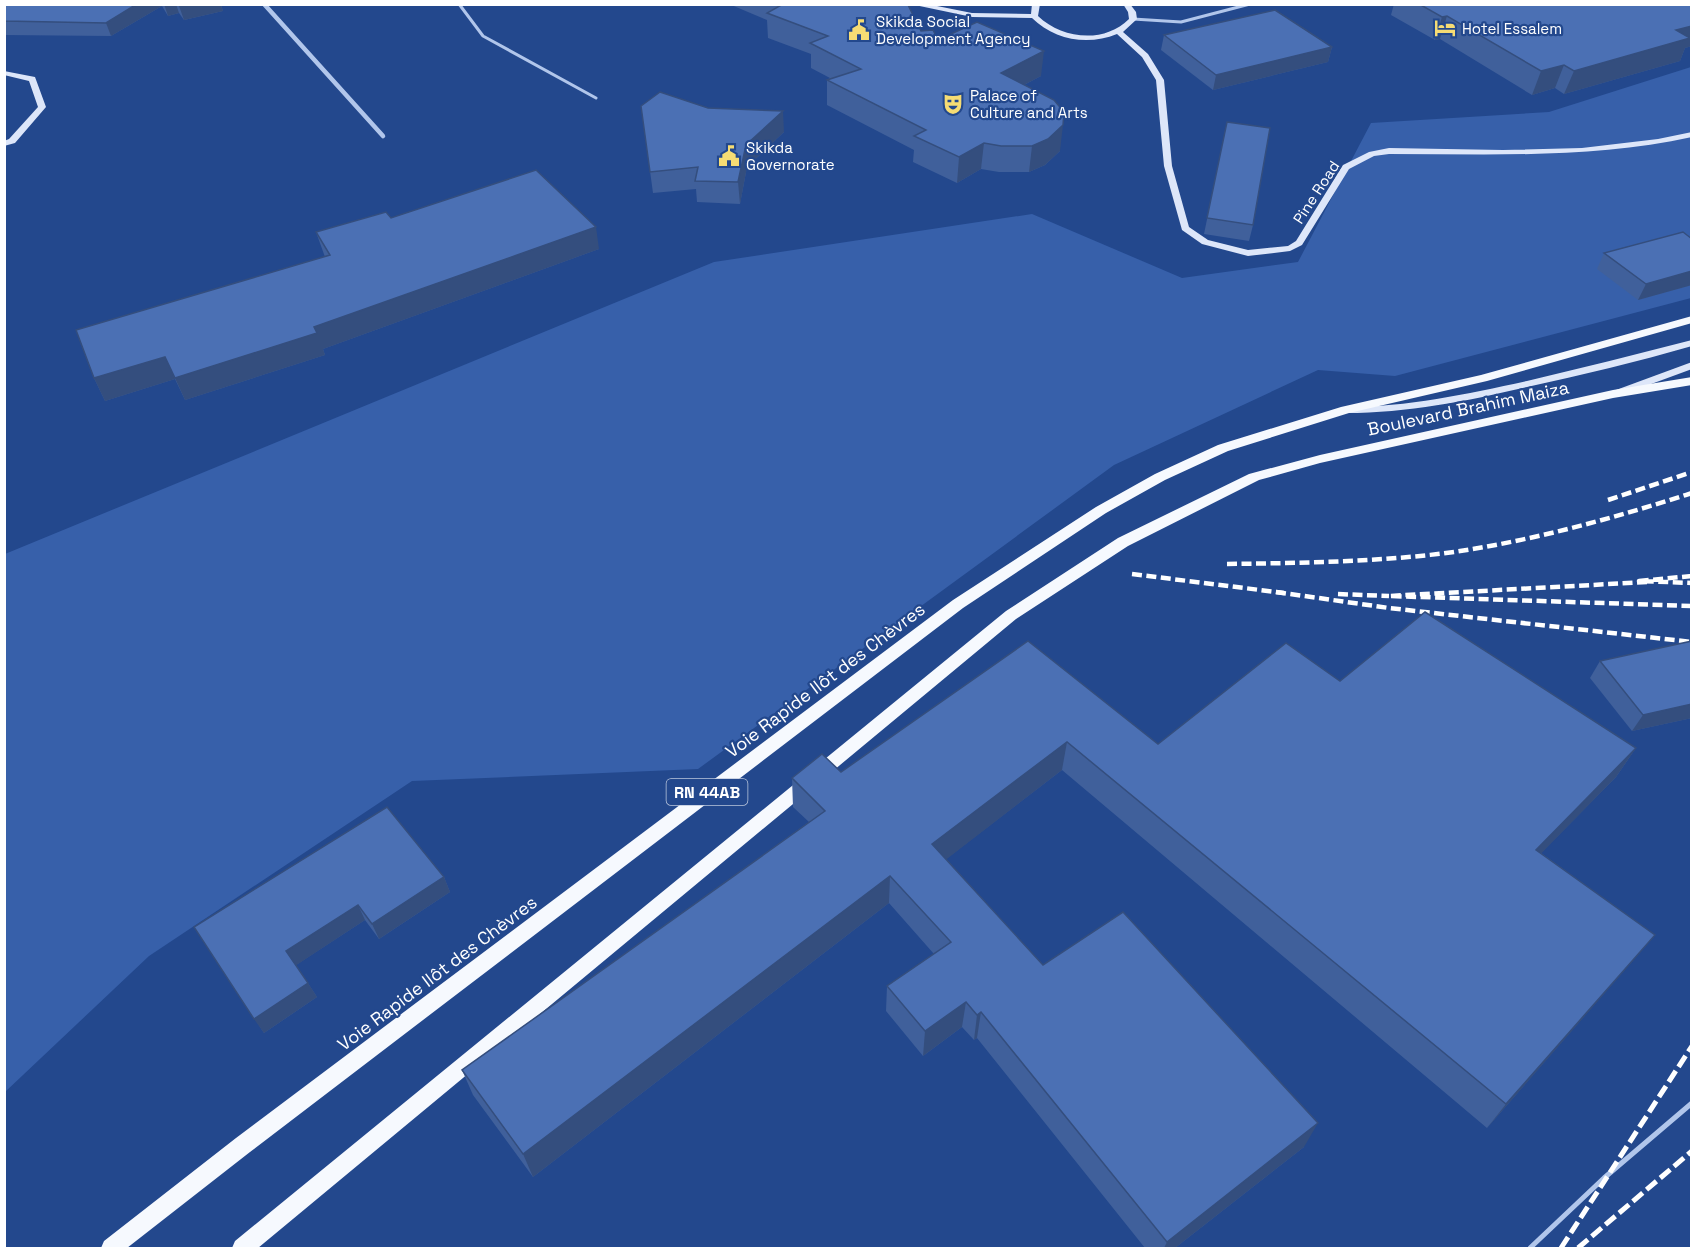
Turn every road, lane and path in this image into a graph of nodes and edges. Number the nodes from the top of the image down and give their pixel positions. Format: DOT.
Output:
graph roads {
  1 [pos="264,4"];
  2 [pos="459,4"];
  3 [pos="1002,4"];
  4 [pos="1036,4"];
  5 [pos="1126,4"];
  6 [pos="1152,4"];
  7 [pos="1158,4"];
  8 [pos="1250,4"];
  9 [pos="919,5"];
  10 [pos="1034,16"];
  11 [pos="1008,17"];
  12 [pos="1133,19"];
  13 [pos="1119,32"];
  14 [pos="4,73"];
  15 [pos="596,98"];
  16 [pos="1692,134"];
  17 [pos="383,136"];
  18 [pos="4,144"];
  19 [pos="1692,319"];
  20 [pos="1692,343"];
  21 [pos="1692,365"];
  22 [pos="1692,381"];
  23 [pos="1613,394"];
  24 [pos="1346,410"];
  25 [pos="1692,1103"];
  26 [pos="111,1248"];
  27 [pos="242,1248"];
  28 [pos="1530,1248"];
  1 -- 17 [label="street"];
  2 -- 15 [label="lane"];
  3 -- 11 [label="street"];
  4 -- 10 [label="street"];
  5 -- 12 [label="street"];
  6 -- 7 [label="lane"];
  8 -- 12 [label="lane"];
  9 -- 11 [label="street"];
  10 -- 11 [label="street"];
  10 -- 13 [label="street"];
  12 -- 13 [label="street"];
  13 -- 16 [label="street, Pine Road"];
  14 -- 18 [label="street"];
  19 -- 24 [label="main road, Boulevard Brahim Maiza"];
  20 -- 24 [label="street"];
  21 -- 23 [label="street"];
  22 -- 23 [label="main road, Boulevard Brahim Maiza"];
  23 -- 27 [label="main road, Boulevard Brahim Maiza / RN 44AB"];
  24 -- 26 [label="main road, Voie Rapide Ilôt des Chèvres / RN 44AB"];
  25 -- 28 [label="lane"];
}
